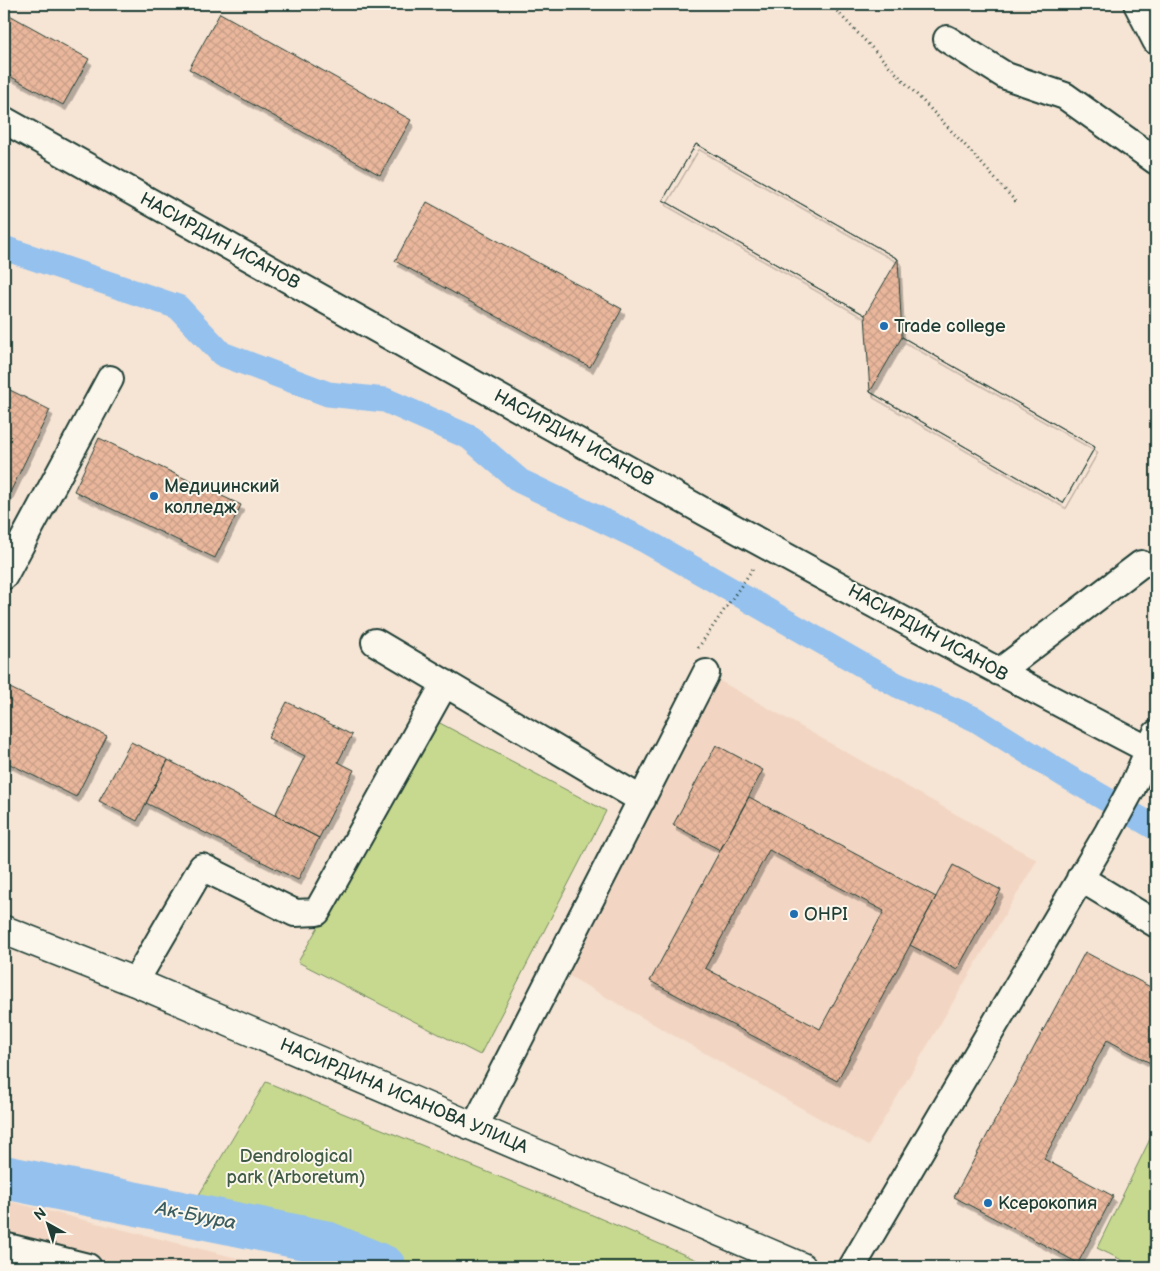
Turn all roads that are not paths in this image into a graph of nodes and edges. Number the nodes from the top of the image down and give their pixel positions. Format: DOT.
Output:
graph roads {
  1 [pos="1137,4"];
  2 [pos="947,39"];
  3 [pos="1156,41"];
  4 [pos="4,120"];
  5 [pos="1156,161"];
  6 [pos="110,378"];
  7 [pos="1141,564"];
  8 [pos="4,576"];
  9 [pos="375,642"];
  10 [pos="999,672"];
  11 [pos="706,674"];
  12 [pos="444,683"];
  13 [pos="1152,741"];
  14 [pos="642,800"];
  15 [pos="1080,878"];
  16 [pos="1156,924"];
  17 [pos="4,930"];
  18 [pos="135,982"];
  19 [pos="475,1126"];
  20 [pos="4,1246"];
  21 [pos="88,1267"];
  22 [pos="802,1267"];
  23 [pos="852,1267"];
  1 -- 3 [label="street"];
  2 -- 5 [label="street"];
  4 -- 10 [label="street, НАСИРДИН ИСАНОВ"];
  6 -- 8 [label="street"];
  7 -- 10 [label="street"];
  9 -- 12 [label="street"];
  10 -- 13 [label="street, НАСИРДИН ИСАНОВ"];
  11 -- 14 [label="street"];
  12 -- 14 [label="street"];
  12 -- 18 [label="street"];
  13 -- 15 [label="street"];
  14 -- 19 [label="street"];
  15 -- 16 [label="street"];
  15 -- 23 [label="street"];
  17 -- 18 [label="main road, НАСИРДИНА ИСАНОВА УЛИЦА"];
  18 -- 19 [label="main road, НАСИРДИНА ИСАНОВА УЛИЦА"];
  19 -- 22 [label="main road, НАСИРДИНА ИСАНОВА УЛИЦА"];
  20 -- 21 [label="street"];
}
